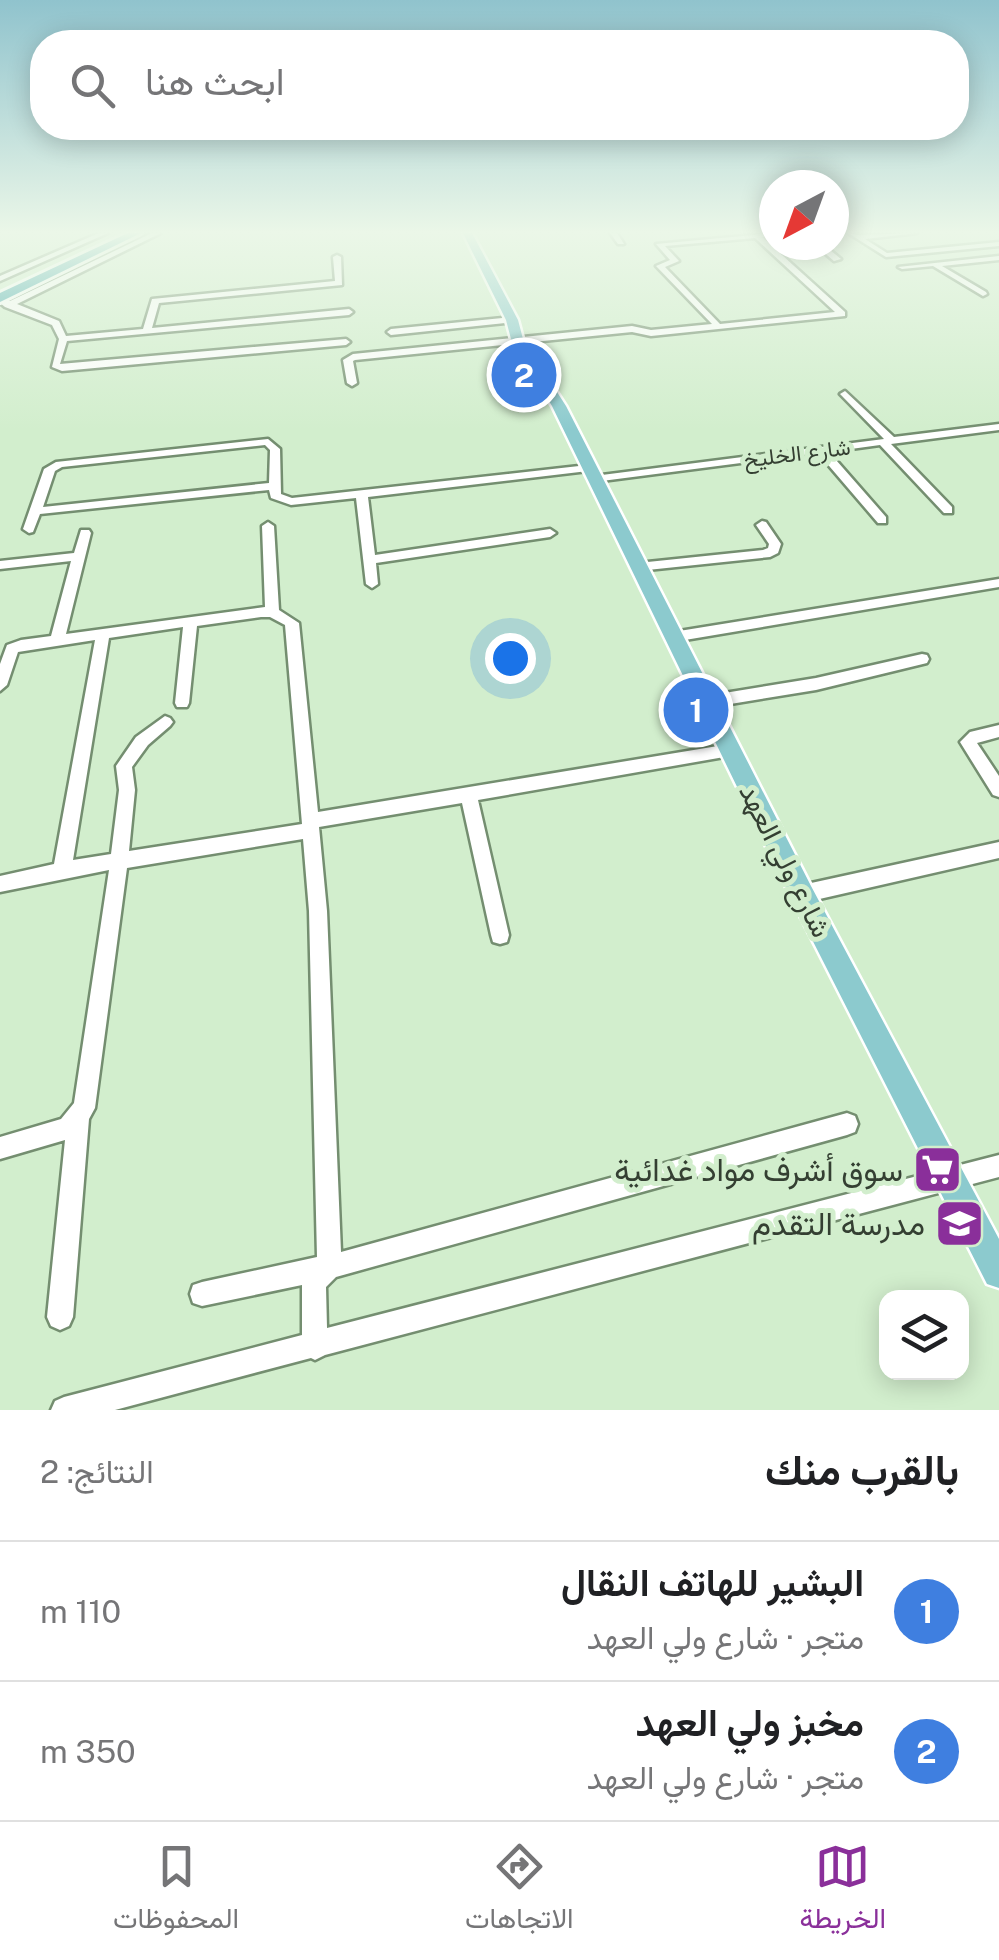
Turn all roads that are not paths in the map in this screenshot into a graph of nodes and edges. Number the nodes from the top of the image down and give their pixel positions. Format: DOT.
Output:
graph roads {
  1 [pos="178,299"];
  2 [pos="499,299"];
  3 [pos="692,299"];
  4 [pos="825,299"];
  5 [pos="4,301"];
  6 [pos="0,309"];
  7 [pos="349,312"];
  8 [pos="718,326"];
  9 [pos="147,330"];
  10 [pos="514,330"];
  11 [pos="390,332"];
  12 [pos="63,339"];
  13 [pos="346,342"];
  14 [pos="352,383"];
  15 [pos="845,394"];
  16 [pos="999,427"];
  17 [pos="887,442"];
  18 [pos="821,450"];
  19 [pos="591,473"];
  20 [pos="274,486"];
  21 [pos="362,496"];
  22 [pos="34,510"];
  23 [pos="948,510"];
  24 [pos="882,520"];
  25 [pos="268,526"];
  26 [pos="762,526"];
  27 [pos="29,529"];
  28 [pos="86,533"];
  29 [pos="550,533"];
  30 [pos="80,556"];
  31 [pos="370,560"];
  32 [pos="0,565"];
  33 [pos="638,567"];
  34 [pos="999,583"];
  35 [pos="372,584"];
  36 [pos="272,612"];
  37 [pos="192,621"];
  38 [pos="103,634"];
  39 [pos="673,637"];
  40 [pos="57,640"];
  41 [pos="922,659"];
  42 [pos="0,685"];
  43 [pos="182,702"];
  44 [pos="706,702"];
  45 [pos="166,722"];
  46 [pos="999,730"];
  47 [pos="730,750"];
  48 [pos="999,790"];
  49 [pos="468,794"];
  50 [pos="311,826"];
  51 [pos="999,850"];
  52 [pos="118,862"];
  53 [pos="62,870"];
  54 [pos="0,884"];
  55 [pos="802,894"];
  56 [pos="500,935"];
  57 [pos="78,1119"];
  58 [pos="847,1124"];
  59 [pos="0,1148"];
  60 [pos="999,1166"];
  61 [pos="950,1180"];
  62 [pos="329,1266"];
  63 [pos="999,1272"];
  64 [pos="202,1294"];
  65 [pos="60,1318"];
  66 [pos="315,1347"];
  67 [pos="64,1410"];
  1 -- 9 [label="street"];
  2 -- 10 [label="main road, شارع ولي العهد"];
  3 -- 8 [label="street"];
  4 -- 8 [label="street"];
  5 -- 6 [label="street"];
  5 -- 12 [label="street"];
  7 -- 9 [label="street"];
  8 -- 10 [label="street"];
  9 -- 12 [label="street"];
  10 -- 11 [label="street"];
  10 -- 14 [label="street"];
  10 -- 19 [label="main road, شارع ولي العهد"];
  12 -- 13 [label="street"];
  15 -- 17 [label="street"];
  16 -- 17 [label="street, شارع الخليخ"];
  17 -- 18 [label="street, شارع الخليخ"];
  17 -- 23 [label="street"];
  18 -- 19 [label="street, شارع الخليخ"];
  18 -- 24 [label="street"];
  19 -- 21 [label="street, شارع الخليخ"];
  19 -- 33 [label="main road, شارع ولي العهد"];
  20 -- 21 [label="street, شارع الخليخ"];
  20 -- 22 [label="street"];
  20 -- 22 [label="street"];
  21 -- 31 [label="street"];
  22 -- 27 [label="street"];
  25 -- 36 [label="street"];
  26 -- 33 [label="street"];
  28 -- 30 [label="street"];
  29 -- 31 [label="street"];
  30 -- 32 [label="street"];
  30 -- 40 [label="street"];
  31 -- 35 [label="street"];
  33 -- 39 [label="main road, شارع ولي العهد"];
  34 -- 39 [label="street"];
  36 -- 37 [label="street"];
  36 -- 50 [label="street"];
  37 -- 38 [label="street"];
  37 -- 43 [label="street"];
  38 -- 40 [label="street"];
  38 -- 53 [label="street"];
  39 -- 44 [label="main road, شارع ولي العهد"];
  40 -- 42 [label="street"];
  41 -- 44 [label="street"];
  44 -- 47 [label="main road, شارع ولي العهد"];
  45 -- 52 [label="street"];
  46 -- 48 [label="street"];
  47 -- 49 [label="street"];
  47 -- 55 [label="main road, شارع ولي العهد"];
  49 -- 50 [label="street"];
  49 -- 56 [label="street"];
  50 -- 52 [label="street"];
  50 -- 62 [label="street"];
  51 -- 55 [label="street"];
  52 -- 53 [label="street"];
  52 -- 57 [label="street"];
  53 -- 54 [label="street"];
  55 -- 61 [label="main road, شارع ولي العهد"];
  57 -- 59 [label="street"];
  57 -- 65 [label="street"];
  58 -- 62 [label="street"];
  60 -- 61 [label="street"];
  61 -- 63 [label="main road, شارع ولي العهد"];
  61 -- 66 [label="street"];
  62 -- 64 [label="street"];
  62 -- 66 [label="street"];
  66 -- 67 [label="street"];
}
